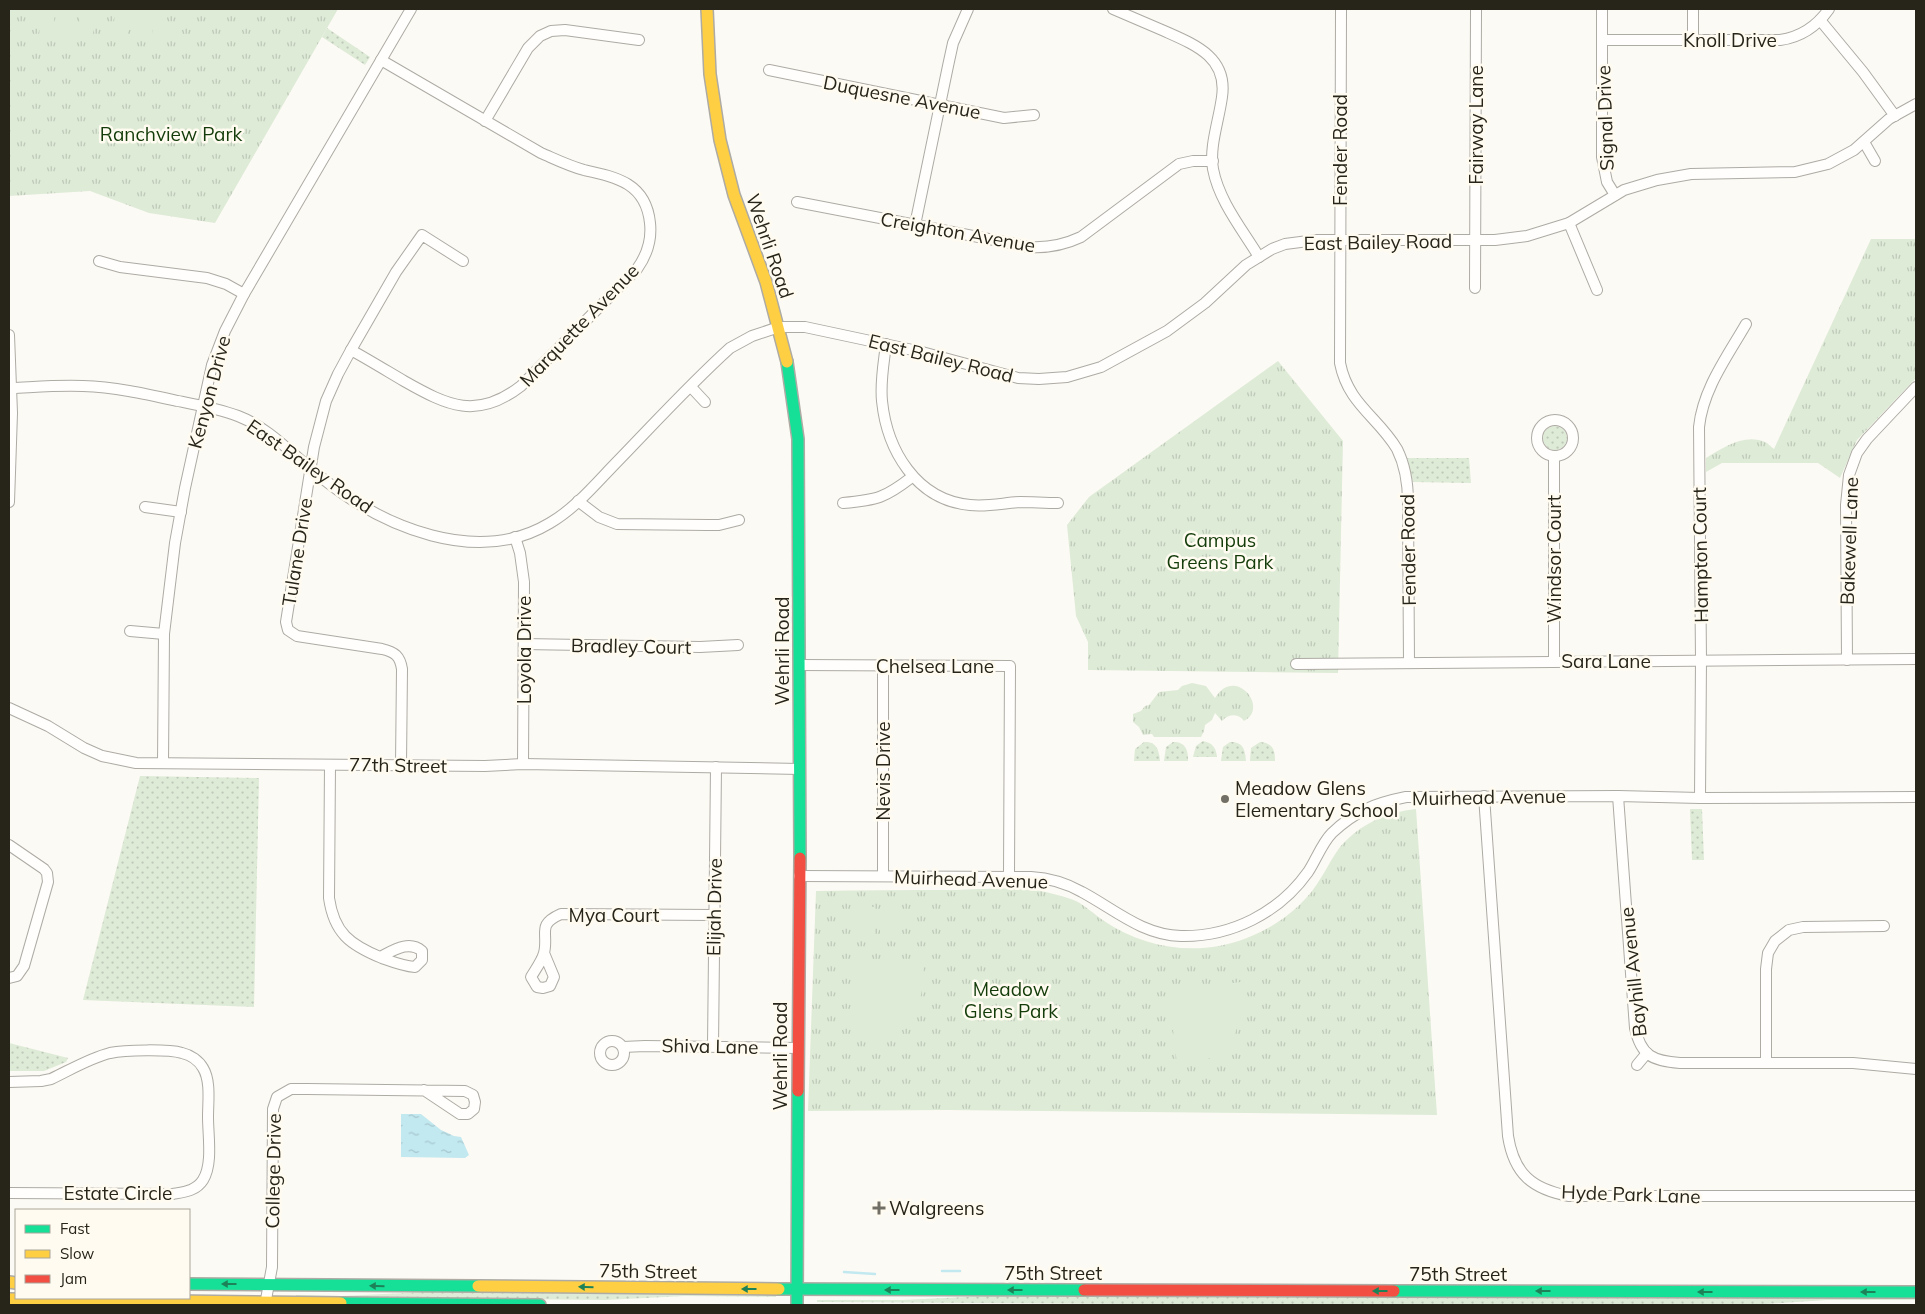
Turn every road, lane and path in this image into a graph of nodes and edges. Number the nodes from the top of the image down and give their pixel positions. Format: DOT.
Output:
graph roads {
  1 [pos="411,9"];
  2 [pos="707,9"];
  3 [pos="968,9"];
  4 [pos="1113,9"];
  5 [pos="1341,9"];
  6 [pos="1476,9"];
  7 [pos="1602,9"];
  8 [pos="1693,9"];
  9 [pos="1829,9"];
  10 [pos="1820,20"];
  11 [pos="639,40"];
  12 [pos="1603,40"];
  13 [pos="1693,40"];
  14 [pos="381,60"];
  15 [pos="769,70"];
  16 [pos="1916,104"];
  17 [pos="940,105"];
  18 [pos="1034,115"];
  19 [pos="1895,116"];
  20 [pos="485,121"];
  21 [pos="1864,142"];
  22 [pos="1213,161"];
  23 [pos="1875,161"];
  24 [pos="1614,195"];
  25 [pos="797,202"];
  26 [pos="1569,223"];
  27 [pos="915,225"];
  28 [pos="1340,240"];
  29 [pos="1476,240"];
  30 [pos="1259,257"];
  31 [pos="99,261"];
  32 [pos="463,261"];
  33 [pos="1475,288"];
  34 [pos="1597,290"];
  35 [pos="244,294"];
  36 [pos="1746,324"];
  37 [pos="779,327"];
  38 [pos="9,335"];
  39 [pos="886,344"];
  40 [pos="351,350"];
  41 [pos="1916,387"];
  42 [pos="12,388"];
  43 [pos="691,388"];
  44 [pos="706,402"];
  45 [pos="203,406"];
  46 [pos="1554,456"];
  47 [pos="310,468"];
  48 [pos="912,477"];
  49 [pos="578,500"];
  50 [pos="9,502"];
  51 [pos="843,503"];
  52 [pos="1058,503"];
  53 [pos="145,507"];
  54 [pos="181,512"];
  55 [pos="739,520"];
  56 [pos="515,537"];
  57 [pos="130,631"];
  58 [pos="164,634"];
  59 [pos="524,644"];
  60 [pos="738,645"];
  61 [pos="1916,659"];
  62 [pos="1701,660"];
  63 [pos="1847,660"];
  64 [pos="1554,661"];
  65 [pos="1409,662"];
  66 [pos="1296,664"];
  67 [pos="799,665"];
  68 [pos="883,666"];
  69 [pos="9,708"];
  70 [pos="163,763"];
  71 [pos="330,764"];
  72 [pos="523,764"];
  73 [pos="401,765"];
  74 [pos="716,767"];
  75 [pos="800,769"];
  76 [pos="1484,796"];
  77 [pos="1618,796"];
  78 [pos="1916,797"];
  79 [pos="1700,798"];
  80 [pos="9,845"];
  81 [pos="799,876"];
  82 [pos="883,876"];
  83 [pos="1009,876"];
  84 [pos="714,915"];
  85 [pos="1884,926"];
  86 [pos="544,953"];
  87 [pos="380,957"];
  88 [pos="9,978"];
  89 [pos="713,1046"];
  90 [pos="623,1048"];
  91 [pos="798,1048"];
  92 [pos="1647,1053"];
  93 [pos="1766,1063"];
  94 [pos="1637,1065"];
  95 [pos="1916,1069"];
  96 [pos="9,1082"];
  97 [pos="424,1090"];
  98 [pos="9,1193"];
  99 [pos="1916,1196"];
  100 [pos="190,1284"];
  101 [pos="269,1285"];
  102 [pos="797,1289"];
  103 [pos="1916,1292"];
  104 [pos="9,1299"];
  105 [pos="266,1304"];
  106 [pos="540,1305"];
  107 [pos="797,1305"];
  1 -- 14 [label="street, Kenyon Drive"];
  2 -- 37 [label="main road, Wehrli Road"];
  3 -- 17 [label="street"];
  4 -- 22 [label="street"];
  5 -- 28 [label="street, Fender Road"];
  6 -- 29 [label="street, Fairway Lane"];
  7 -- 12 [label="street"];
  8 -- 13 [label="street"];
  9 -- 10 [label="street, Knoll Drive"];
  10 -- 13 [label="street, Knoll Drive"];
  10 -- 19 [label="street"];
  11 -- 20 [label="street"];
  12 -- 13 [label="street, Knoll Drive"];
  12 -- 24 [label="street, Signal Drive"];
  14 -- 20 [label="street, Marquette Avenue"];
  14 -- 35 [label="street, Kenyon Drive"];
  15 -- 17 [label="street, Duquesne Avenue"];
  16 -- 19 [label="street, East Bailey Road"];
  17 -- 18 [label="street, Duquesne Avenue"];
  17 -- 27 [label="street"];
  19 -- 21 [label="street, East Bailey Road"];
  20 -- 40 [label="street, Marquette Avenue"];
  21 -- 23 [label="street"];
  21 -- 24 [label="street, East Bailey Road"];
  22 -- 27 [label="street, Creighton Avenue"];
  22 -- 30 [label="street"];
  24 -- 26 [label="street, East Bailey Road"];
  25 -- 27 [label="street, Creighton Avenue"];
  26 -- 29 [label="street, East Bailey Road"];
  26 -- 34 [label="street"];
  28 -- 29 [label="street, East Bailey Road"];
  28 -- 30 [label="street, East Bailey Road"];
  28 -- 65 [label="street, Fender Road"];
  29 -- 33 [label="street, Fairway Lane"];
  30 -- 39 [label="street, East Bailey Road"];
  31 -- 35 [label="street"];
  32 -- 40 [label="street, Tulane Drive"];
  35 -- 45 [label="street, Kenyon Drive"];
  36 -- 62 [label="street, Hampton Court"];
  37 -- 39 [label="street, East Bailey Road"];
  37 -- 43 [label="street, East Bailey Road"];
  37 -- 67 [label="main road, Wehrli Road"];
  38 -- 42 [label="street"];
  39 -- 48 [label="street"];
  40 -- 47 [label="street, Tulane Drive"];
  41 -- 63 [label="street, Bakewell Lane"];
  42 -- 45 [label="street, East Bailey Road"];
  42 -- 50 [label="street"];
  43 -- 44 [label="street"];
  43 -- 49 [label="street, East Bailey Road"];
  45 -- 47 [label="street, East Bailey Road"];
  45 -- 54 [label="street, Kenyon Drive"];
  46 -- 64 [label="street, Windsor Court"];
  47 -- 56 [label="street, East Bailey Road"];
  47 -- 73 [label="street, Tulane Drive"];
  48 -- 51 [label="street"];
  48 -- 52 [label="street"];
  49 -- 55 [label="street"];
  49 -- 56 [label="street, East Bailey Road"];
  53 -- 54 [label="street"];
  54 -- 58 [label="street, Kenyon Drive"];
  56 -- 59 [label="street, Loyola Drive"];
  57 -- 58 [label="street"];
  58 -- 70 [label="street, Kenyon Drive"];
  59 -- 60 [label="street, Bradley Court"];
  59 -- 72 [label="street, Loyola Drive"];
  61 -- 63 [label="street, Sara Lane"];
  62 -- 63 [label="street, Sara Lane"];
  62 -- 64 [label="street, Sara Lane"];
  62 -- 79 [label="street, Hampton Court"];
  64 -- 65 [label="street, Sara Lane"];
  65 -- 66 [label="street, Sara Lane"];
  67 -- 68 [label="street, Chelsea Lane"];
  67 -- 75 [label="main road, Wehrli Road"];
  68 -- 82 [label="street, Nevis Drive"];
  68 -- 83 [label="street, Chelsea Lane"];
  69 -- 70 [label="street, 77th Street"];
  70 -- 71 [label="street, 77th Street"];
  71 -- 73 [label="street, 77th Street"];
  71 -- 87 [label="street"];
  72 -- 73 [label="street, 77th Street"];
  72 -- 74 [label="street, 77th Street"];
  74 -- 75 [label="street, 77th Street"];
  74 -- 84 [label="street, Elijah Drive"];
  75 -- 81 [label="main road, Wehrli Road"];
  76 -- 77 [label="street, Muirhead Avenue"];
  76 -- 83 [label="street, Muirhead Avenue"];
  76 -- 99 [label="street, Hyde Park Lane"];
  77 -- 79 [label="street, Muirhead Avenue"];
  77 -- 92 [label="street, Bayhill Avenue"];
  78 -- 79 [label="street, Muirhead Avenue"];
  80 -- 88 [label="street"];
  81 -- 82 [label="street, Muirhead Avenue"];
  81 -- 91 [label="main road, Wehrli Road"];
  82 -- 83 [label="street, Muirhead Avenue"];
  84 -- 86 [label="street, Mya Court"];
  84 -- 89 [label="street, Elijah Drive"];
  85 -- 93 [label="street"];
  89 -- 90 [label="street, Shiva Lane"];
  89 -- 91 [label="street, Shiva Lane"];
  91 -- 102 [label="main road, Wehrli Road"];
  92 -- 93 [label="street, Bayhill Avenue"];
  92 -- 94 [label="street"];
  93 -- 95 [label="street, Bayhill Avenue"];
  96 -- 98 [label="street, Estate Circle"];
  97 -- 101 [label="street, College Drive"];
  101 -- 100 [label="main road, 75th Street, one-way"];
  102 -- 101 [label="main road, 75th Street, one-way"];
  101 -- 105 [label="street, College Drive"];
  103 -- 102 [label="main road, 75th Street, one-way"];
  102 -- 107 [label="main road, Wehrli Road"];
  104 -- 105 [label="main road"];
  105 -- 106 [label="main road"];
}
